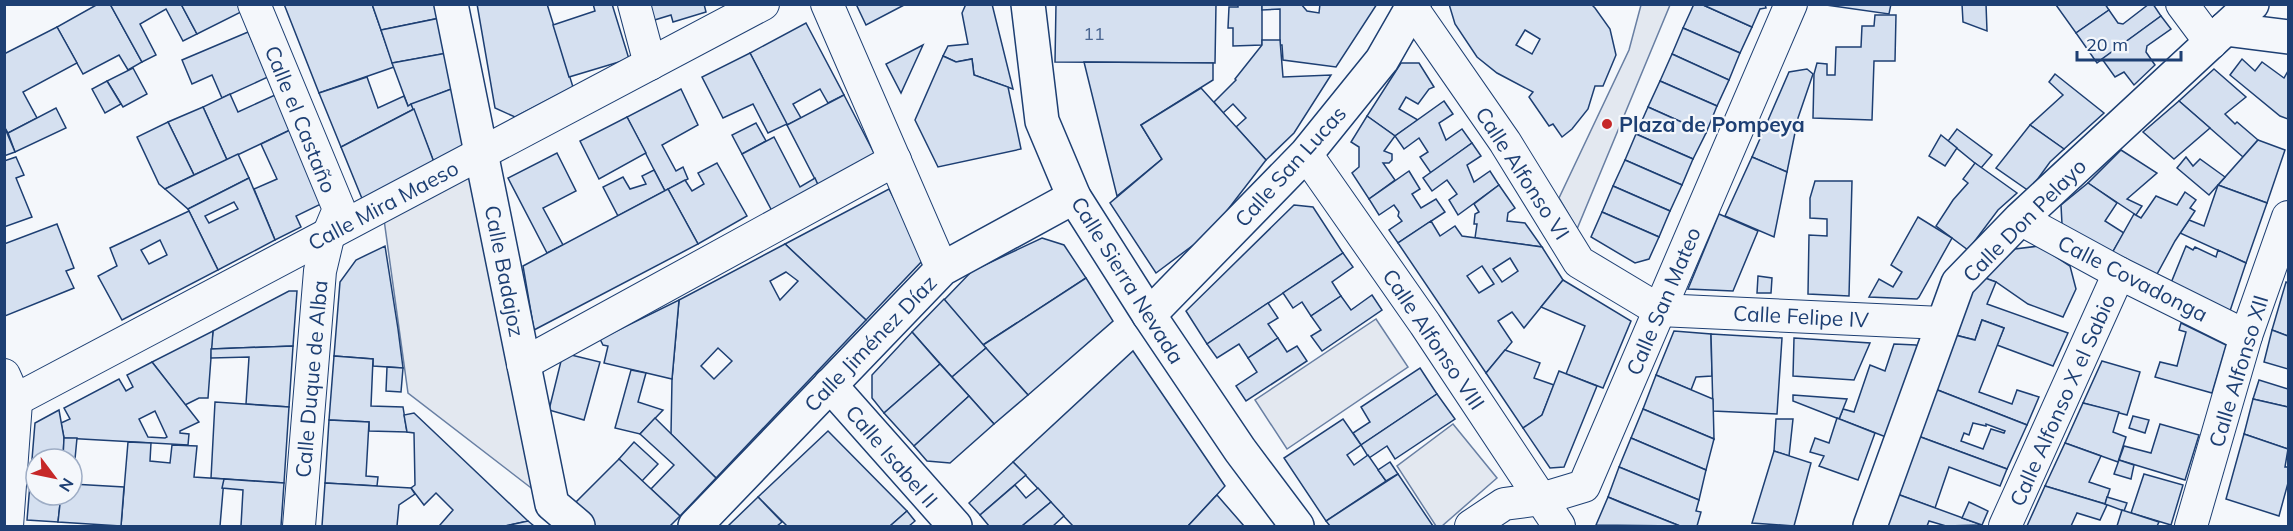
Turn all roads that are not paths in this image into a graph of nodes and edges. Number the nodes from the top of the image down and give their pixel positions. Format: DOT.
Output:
graph roads {
  1 [pos="254,4"];
  2 [pos="451,4"];
  3 [pos="634,4"];
  4 [pos="763,4"];
  5 [pos="827,4"];
  6 [pos="1028,4"];
  7 [pos="1791,4"];
  8 [pos="2182,4"];
  9 [pos="2252,4"];
  10 [pos="1413,6"];
  11 [pos="2218,36"];
  12 [pos="2289,37"];
  13 [pos="650,64"];
  14 [pos="481,153"];
  15 [pos="1306,154"];
  16 [pos="895,160"];
  17 [pos="1074,197"];
  18 [pos="2289,217"];
  19 [pos="2020,219"];
  20 [pos="330,233"];
  21 [pos="942,269"];
  22 [pos="2119,273"];
  23 [pos="1659,310"];
  24 [pos="1149,315"];
  25 [pos="1942,323"];
  26 [pos="2246,336"];
  27 [pos="524,364"];
  28 [pos="830,386"];
  29 [pos="8,394"];
  30 [pos="1541,499"];
  31 [pos="7,526"];
  32 [pos="299,526"];
  33 [pos="578,526"];
  34 [pos="695,526"];
  35 [pos="955,526"];
  36 [pos="1297,526"];
  37 [pos="1471,526"];
  38 [pos="1559,526"];
  39 [pos="1870,526"];
  40 [pos="2005,526"];
  41 [pos="2191,526"];
  1 -- 20 [label="street, Calle el Castaño"];
  2 -- 14 [label="street, Calle Badajoz"];
  3 -- 13 [label="street"];
  4 -- 13 [label="street, Calle Mira Maeso"];
  5 -- 16 [label="street"];
  6 -- 17 [label="street, Calle Sierra Nevada"];
  7 -- 23 [label="street, Calle San Mateo"];
  8 -- 11 [label="street"];
  9 -- 11 [label="street, Calle Don Pelayo"];
  10 -- 15 [label="street, Calle San Lucas"];
  10 -- 23 [label="street, Calle Alfonso VI"];
  11 -- 12 [label="street"];
  11 -- 19 [label="street, Calle Don Pelayo"];
  13 -- 14 [label="street, Calle Mira Maeso"];
  14 -- 20 [label="street, Calle Mira Maeso"];
  14 -- 27 [label="street, Calle Badajoz"];
  15 -- 24 [label="street, Calle San Lucas"];
  15 -- 30 [label="street, Calle Alfonso VIII"];
  16 -- 21 [label="street"];
  16 -- 27 [label="street"];
  17 -- 21 [label="street, Calle Jiménez Díaz"];
  17 -- 24 [label="street, Calle Sierra Nevada"];
  18 -- 26 [label="street, Calle Alfonso XII"];
  19 -- 22 [label="street, Calle Covadonga"];
  19 -- 25 [label="street, Calle Don Pelayo"];
  20 -- 29 [label="street, Calle Mira Maeso"];
  20 -- 32 [label="street, Calle Duque de Alba"];
  21 -- 28 [label="street, Calle Jiménez Díaz"];
  22 -- 26 [label="street, Calle Covadonga"];
  22 -- 40 [label="street, Calle Alfonso X el Sabio"];
  23 -- 25 [label="street, Calle Felipe IV"];
  23 -- 30 [label="street, Calle San Mateo"];
  24 -- 36 [label="street, Calle Sierra Nevada"];
  25 -- 39 [label="street, Calle Don Pelayo"];
  26 -- 41 [label="street, Calle Alfonso XII"];
  27 -- 33 [label="street, Calle Badajoz"];
  28 -- 34 [label="street, Calle Jiménez Díaz"];
  28 -- 35 [label="street, Calle Isabel II"];
  29 -- 31 [label="street"];
  30 -- 37 [label="street, Calle San Mateo"];
  30 -- 38 [label="street, Calle Alfonso VIII"];
}
